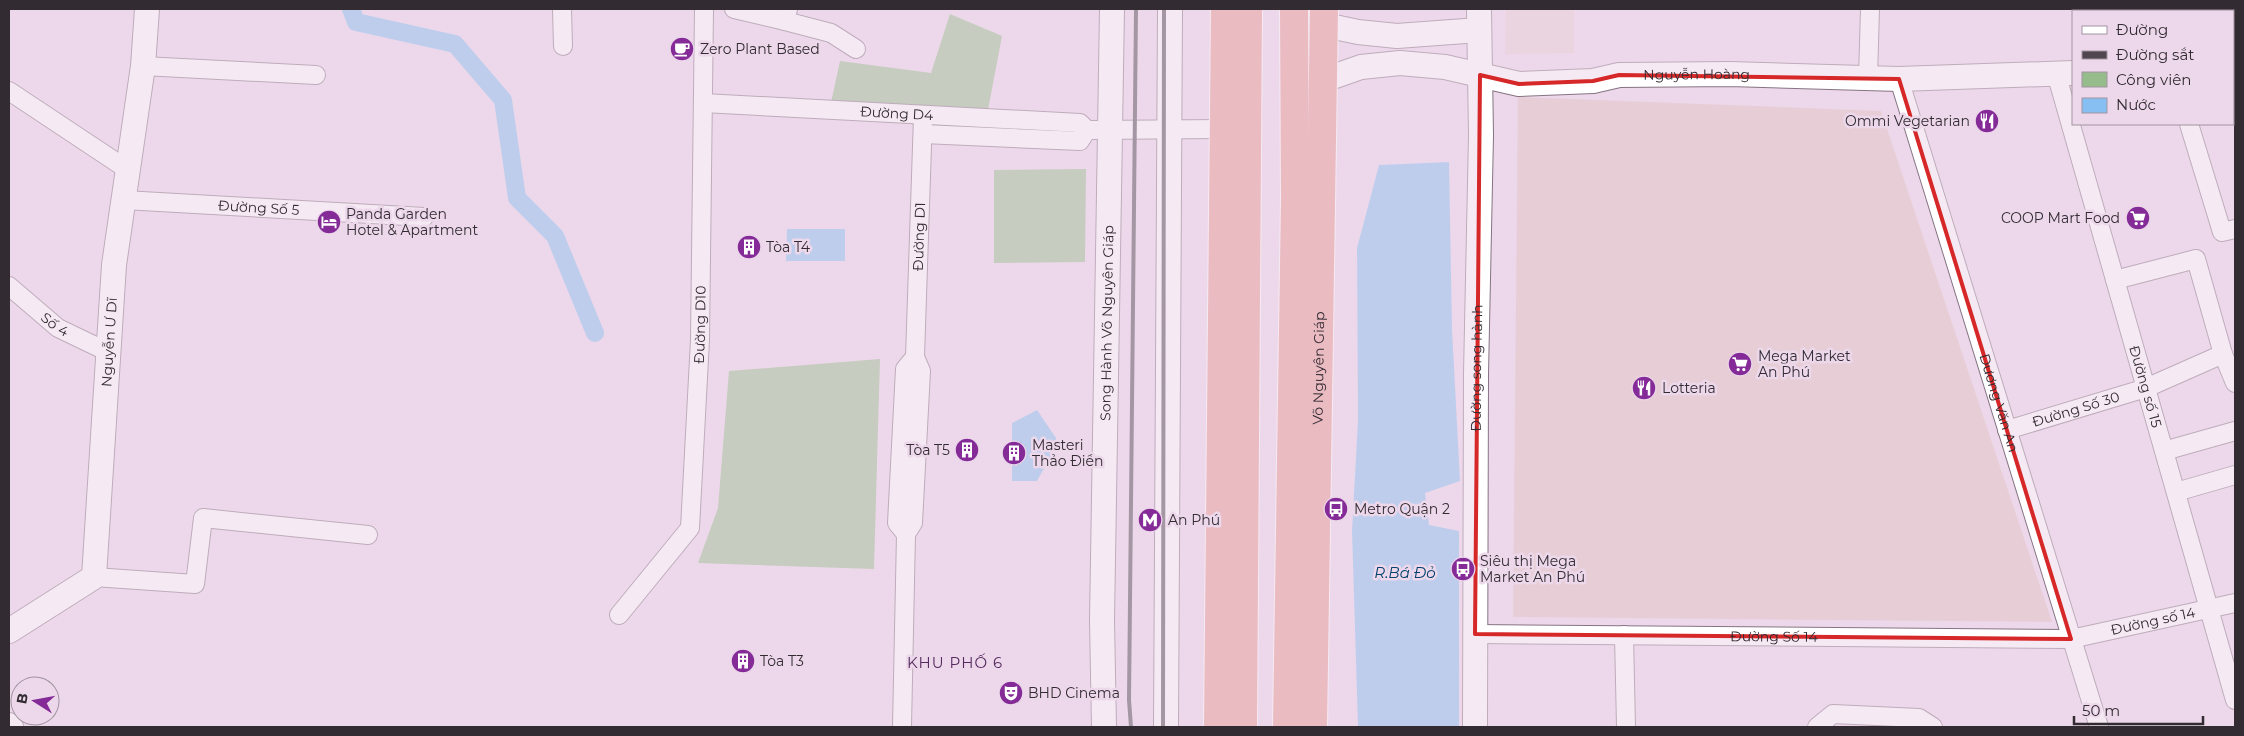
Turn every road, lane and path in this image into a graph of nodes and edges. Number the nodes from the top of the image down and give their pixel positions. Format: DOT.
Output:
graph roads {
  1 [pos="147,9"];
  2 [pos="562,9"];
  3 [pos="704,9"];
  4 [pos="734,9"];
  5 [pos="1112,9"];
  6 [pos="1170,9"];
  7 [pos="1225,9"];
  8 [pos="1248,9"];
  9 [pos="1294,9"];
  10 [pos="1870,9"];
  11 [pos="786,15"];
  12 [pos="2235,16"];
  13 [pos="1324,17"];
  14 [pos="1479,19"];
  15 [pos="563,46"];
  16 [pos="856,49"];
  17 [pos="144,66"];
  18 [pos="2064,73"];
  19 [pos="2234,73"];
  20 [pos="316,75"];
  21 [pos="1480,75"];
  22 [pos="1868,78"];
  23 [pos="1899,79"];
  24 [pos="1324,80"];
  25 [pos="9,91"];
  26 [pos="703,103"];
  27 [pos="2072,105"];
  28 [pos="923,116"];
  29 [pos="1034,121"];
  30 [pos="2077,125"];
  31 [pos="2189,125"];
  32 [pos="1169,129"];
  33 [pos="1224,129"];
  34 [pos="1098,130"];
  35 [pos="923,134"];
  36 [pos="1032,139"];
  37 [pos="128,170"];
  38 [pos="124,200"];
  39 [pos="424,217"];
  40 [pos="2235,229"];
  41 [pos="2115,280"];
  42 [pos="9,286"];
  43 [pos="108,352"];
  44 [pos="2224,354"];
  45 [pos="2235,383"];
  46 [pos="2146,388"];
  47 [pos="2007,430"];
  48 [pos="2235,430"];
  49 [pos="2164,451"];
  50 [pos="2235,474"];
  51 [pos="2176,492"];
  52 [pos="368,535"];
  53 [pos="94,578"];
  54 [pos="2235,603"];
  55 [pos="2210,610"];
  56 [pos="619,615"];
  57 [pos="9,631"];
  58 [pos="1475,634"];
  59 [pos="1624,635"];
  60 [pos="2071,639"];
  61 [pos="2235,700"];
  62 [pos="902,727"];
  63 [pos="1104,727"];
  64 [pos="1166,727"];
  65 [pos="1218,727"];
  66 [pos="1243,727"];
  67 [pos="1287,727"];
  68 [pos="1314,727"];
  69 [pos="1475,727"];
  70 [pos="1626,727"];
  71 [pos="1817,727"];
  72 [pos="1933,727"];
  73 [pos="2099,727"];
  1 -- 17 [label="main road, Nguyễn Ư Dĩ"];
  2 -- 15 [label="street"];
  3 -- 26 [label="street, Đường D10"];
  4 -- 11 [label="street"];
  5 -- 34 [label="main road, Song Hành Võ Nguyên Giáp"];
  6 -- 32 [label="main road"];
  7 -- 33 [label="highway"];
  8 -- 66 [label="highway"];
  9 -- 67 [label="highway, Võ Nguyên Giáp"];
  10 -- 22 [label="street"];
  11 -- 16 [label="street"];
  12 -- 19 [label="street"];
  13 -- 14 [label="main road"];
  13 -- 24 [label="highway, Võ Nguyên Giáp"];
  14 -- 21 [label="main road, Đường song hành"];
  17 -- 20 [label="street"];
  17 -- 37 [label="main road, Nguyễn Ư Dĩ"];
  18 -- 23 [label="main road, Nguyễn Hoàng"];
  18 -- 27 [label="street, Đường số 15"];
  21 -- 22 [label="main road, Nguyễn Hoàng"];
  21 -- 24 [label="main road, Nguyễn Hoàng"];
  21 -- 58 [label="main road, Đường song hành"];
  22 -- 23 [label="main road, Nguyễn Hoàng"];
  23 -- 47 [label="street, Dương Văn An"];
  24 -- 68 [label="highway, Võ Nguyên Giáp"];
  25 -- 37 [label="street"];
  26 -- 28 [label="street, Đường D4"];
  26 -- 56 [label="street, Đường D10"];
  28 -- 29 [label="street, Đường D4"];
  28 -- 35 [label="street, Đường D1"];
  29 -- 34 [label="street, Đường D4"];
  29 -- 36 [label="street"];
  30 -- 41 [label="street, Đường số 15"];
  31 -- 40 [label="street"];
  32 -- 33 [label="street, Đường D4"];
  32 -- 34 [label="street, Đường D4"];
  32 -- 64 [label="main road"];
  33 -- 65 [label="highway"];
  34 -- 36 [label="street, Đường D4"];
  34 -- 63 [label="main road, Song Hành Võ Nguyên Giáp"];
  35 -- 36 [label="street, Đường D4"];
  35 -- 62 [label="street, Đường D1"];
  37 -- 38 [label="main road, Nguyễn Ư Dĩ"];
  38 -- 39 [label="street, Đường Số 5"];
  38 -- 43 [label="main road, Nguyễn Ư Dĩ"];
  41 -- 44 [label="street"];
  41 -- 46 [label="street, Đường số 15"];
  42 -- 43 [label="street, Số 4"];
  43 -- 53 [label="main road, Nguyễn Ư Dĩ"];
  44 -- 45 [label="street"];
  44 -- 46 [label="street, Đường Số 30"];
  46 -- 47 [label="street, Đường Số 30"];
  46 -- 49 [label="street, Đường số 15"];
  47 -- 60 [label="street, Dương Văn An"];
  48 -- 49 [label="street"];
  49 -- 51 [label="street, Đường số 15"];
  50 -- 51 [label="street"];
  51 -- 55 [label="street, Đường số 15"];
  52 -- 53 [label="street"];
  53 -- 57 [label="main road"];
  54 -- 55 [label="street, Đường số 14"];
  55 -- 60 [label="street, Đường số 14"];
  55 -- 61 [label="street, Đường số 15"];
  58 -- 59 [label="street, Đường Số 14"];
  58 -- 69 [label="main road, Đường song hành"];
  59 -- 60 [label="street, Đường Số 14"];
  59 -- 70 [label="street"];
  60 -- 73 [label="street, Dương Văn An"];
  71 -- 72 [label="street"];
}
